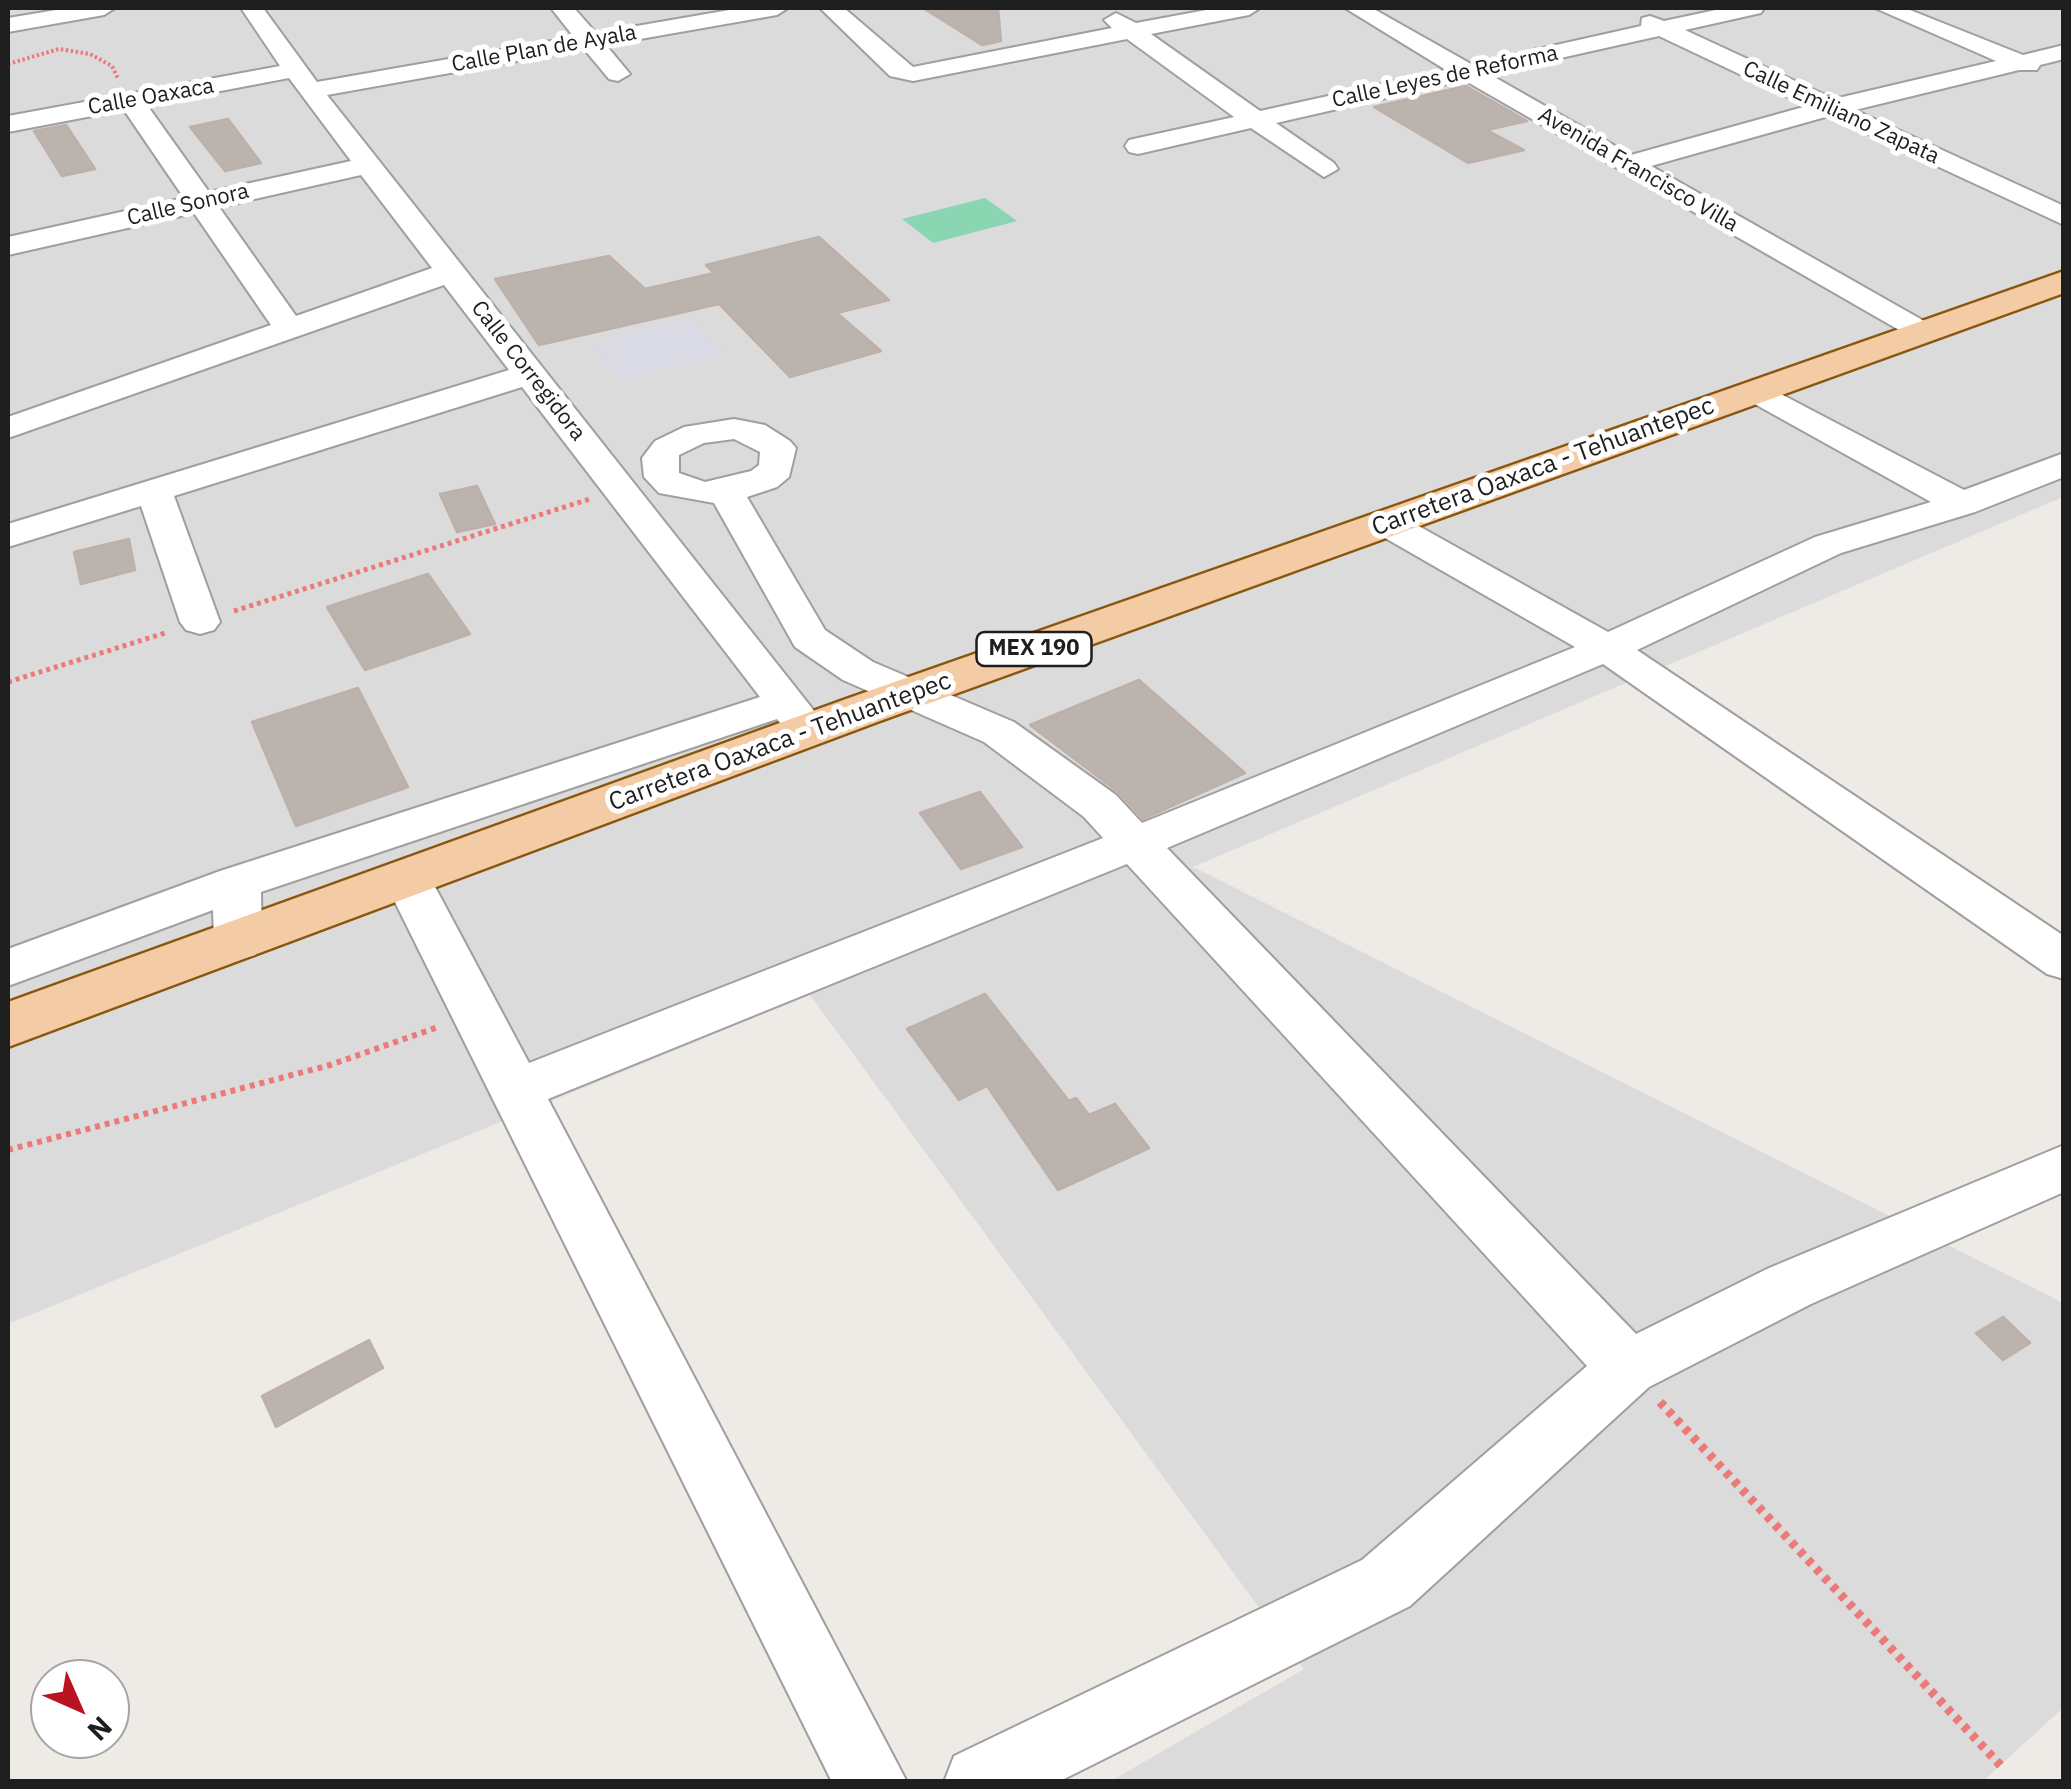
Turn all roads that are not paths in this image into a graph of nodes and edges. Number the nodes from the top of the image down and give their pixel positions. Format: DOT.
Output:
graph roads {
  1 [pos="104,8"];
  2 [pos="562,8"];
  3 [pos="777,8"];
  4 [pos="831,8"];
  5 [pos="1097,8"];
  6 [pos="1249,8"];
  7 [pos="1356,8"];
  8 [pos="1620,8"];
  9 [pos="1752,8"];
  10 [pos="1886,8"];
  11 [pos="263,9"];
  12 [pos="8,25"];
  13 [pos="1661,29"];
  14 [pos="1132,30"];
  15 [pos="589,40"];
  16 [pos="2064,52"];
  17 [pos="2023,63"];
  18 [pos="1468,72"];
  19 [pos="618,74"];
  20 [pos="303,80"];
  21 [pos="2064,80"];
  22 [pos="131,101"];
  23 [pos="1830,108"];
  24 [pos="1252,119"];
  25 [pos="8,124"];
  26 [pos="1138,146"];
  27 [pos="368,164"];
  28 [pos="1629,164"];
  29 [pos="1324,169"];
  30 [pos="204,202"];
  31 [pos="2064,217"];
  32 [pos="8,246"];
  33 [pos="450,272"];
  34 [pos="2064,281"];
  35 [pos="289,328"];
  36 [pos="1920,332"];
  37 [pos="529,374"];
  38 [pos="1756,390"];
  39 [pos="8,428"];
  40 [pos="2064,464"];
  41 [pos="154,490"];
  42 [pos="726,492"];
  43 [pos="1962,504"];
  44 [pos="1386,523"];
  45 [pos="8,536"];
  46 [pos="200,622"];
  47 [pos="1607,648"];
  48 [pos="908,694"];
  49 [pos="798,716"];
  50 [pos="1134,842"];
  51 [pos="408,880"];
  52 [pos="237,884"];
  53 [pos="238,942"];
  54 [pos="2064,961"];
  55 [pos="8,968"];
  56 [pos="8,1025"];
  57 [pos="516,1090"];
  58 [pos="2064,1168"];
  59 [pos="1628,1368"];
  60 [pos="871,1782"];
  61 [pos="980,1782"];
  1 -- 12 [label="street"];
  2 -- 15 [label="street"];
  3 -- 15 [label="street, Calle Plan de Ayala"];
  4 -- 14 [label="street"];
  5 -- 14 [label="street"];
  6 -- 14 [label="street"];
  7 -- 18 [label="street, Avenida Francisco Villa"];
  8 -- 13 [label="street, Calle Emiliano Zapata"];
  9 -- 13 [label="street, Calle Leyes de Reforma"];
  10 -- 17 [label="street"];
  11 -- 20 [label="street, Calle Corregidora"];
  13 -- 18 [label="street, Calle Leyes de Reforma"];
  13 -- 23 [label="street, Calle Emiliano Zapata"];
  14 -- 24 [label="street"];
  15 -- 19 [label="street"];
  15 -- 20 [label="street, Calle Plan de Ayala"];
  16 -- 17 [label="street"];
  17 -- 21 [label="street"];
  17 -- 23 [label="street"];
  18 -- 24 [label="street, Calle Leyes de Reforma"];
  18 -- 28 [label="street, Avenida Francisco Villa"];
  20 -- 22 [label="street, Calle Oaxaca"];
  20 -- 27 [label="street, Calle Corregidora"];
  22 -- 25 [label="street, Calle Oaxaca"];
  22 -- 30 [label="street"];
  23 -- 28 [label="street"];
  23 -- 31 [label="street, Calle Emiliano Zapata"];
  24 -- 26 [label="street, Calle Leyes de Reforma"];
  24 -- 29 [label="street"];
  27 -- 30 [label="street, Calle Sonora"];
  27 -- 33 [label="street, Calle Corregidora"];
  28 -- 36 [label="street, Avenida Francisco Villa"];
  30 -- 32 [label="street, Calle Sonora"];
  30 -- 35 [label="street"];
  33 -- 35 [label="street"];
  33 -- 37 [label="street, Calle Corregidora"];
  34 -- 36 [label="main road, Carretera Oaxaca - Tehuantepec / MEX 190"];
  35 -- 39 [label="street"];
  36 -- 38 [label="main road, Carretera Oaxaca - Tehuantepec / MEX 190"];
  37 -- 41 [label="street"];
  37 -- 49 [label="street, Calle Corregidora"];
  38 -- 43 [label="street"];
  38 -- 44 [label="main road, Carretera Oaxaca - Tehuantepec / MEX 190"];
  40 -- 43 [label="street"];
  41 -- 45 [label="street"];
  41 -- 46 [label="street"];
  42 -- 48 [label="street"];
  43 -- 47 [label="street"];
  44 -- 47 [label="street"];
  44 -- 48 [label="main road, Carretera Oaxaca - Tehuantepec / MEX 190"];
  47 -- 50 [label="street"];
  47 -- 54 [label="street"];
  48 -- 49 [label="main road, Carretera Oaxaca - Tehuantepec / MEX 190"];
  48 -- 50 [label="street"];
  49 -- 51 [label="main road, Carretera Oaxaca - Tehuantepec / MEX 190"];
  49 -- 52 [label="street"];
  50 -- 57 [label="street"];
  50 -- 59 [label="street"];
  51 -- 53 [label="main road, Carretera Oaxaca - Tehuantepec / MEX 190"];
  51 -- 57 [label="street"];
  52 -- 53 [label="street"];
  52 -- 55 [label="street"];
  53 -- 56 [label="main road, Carretera Oaxaca - Tehuantepec / MEX 190"];
  57 -- 60 [label="street"];
  58 -- 59 [label="street"];
  59 -- 61 [label="street"];
}
